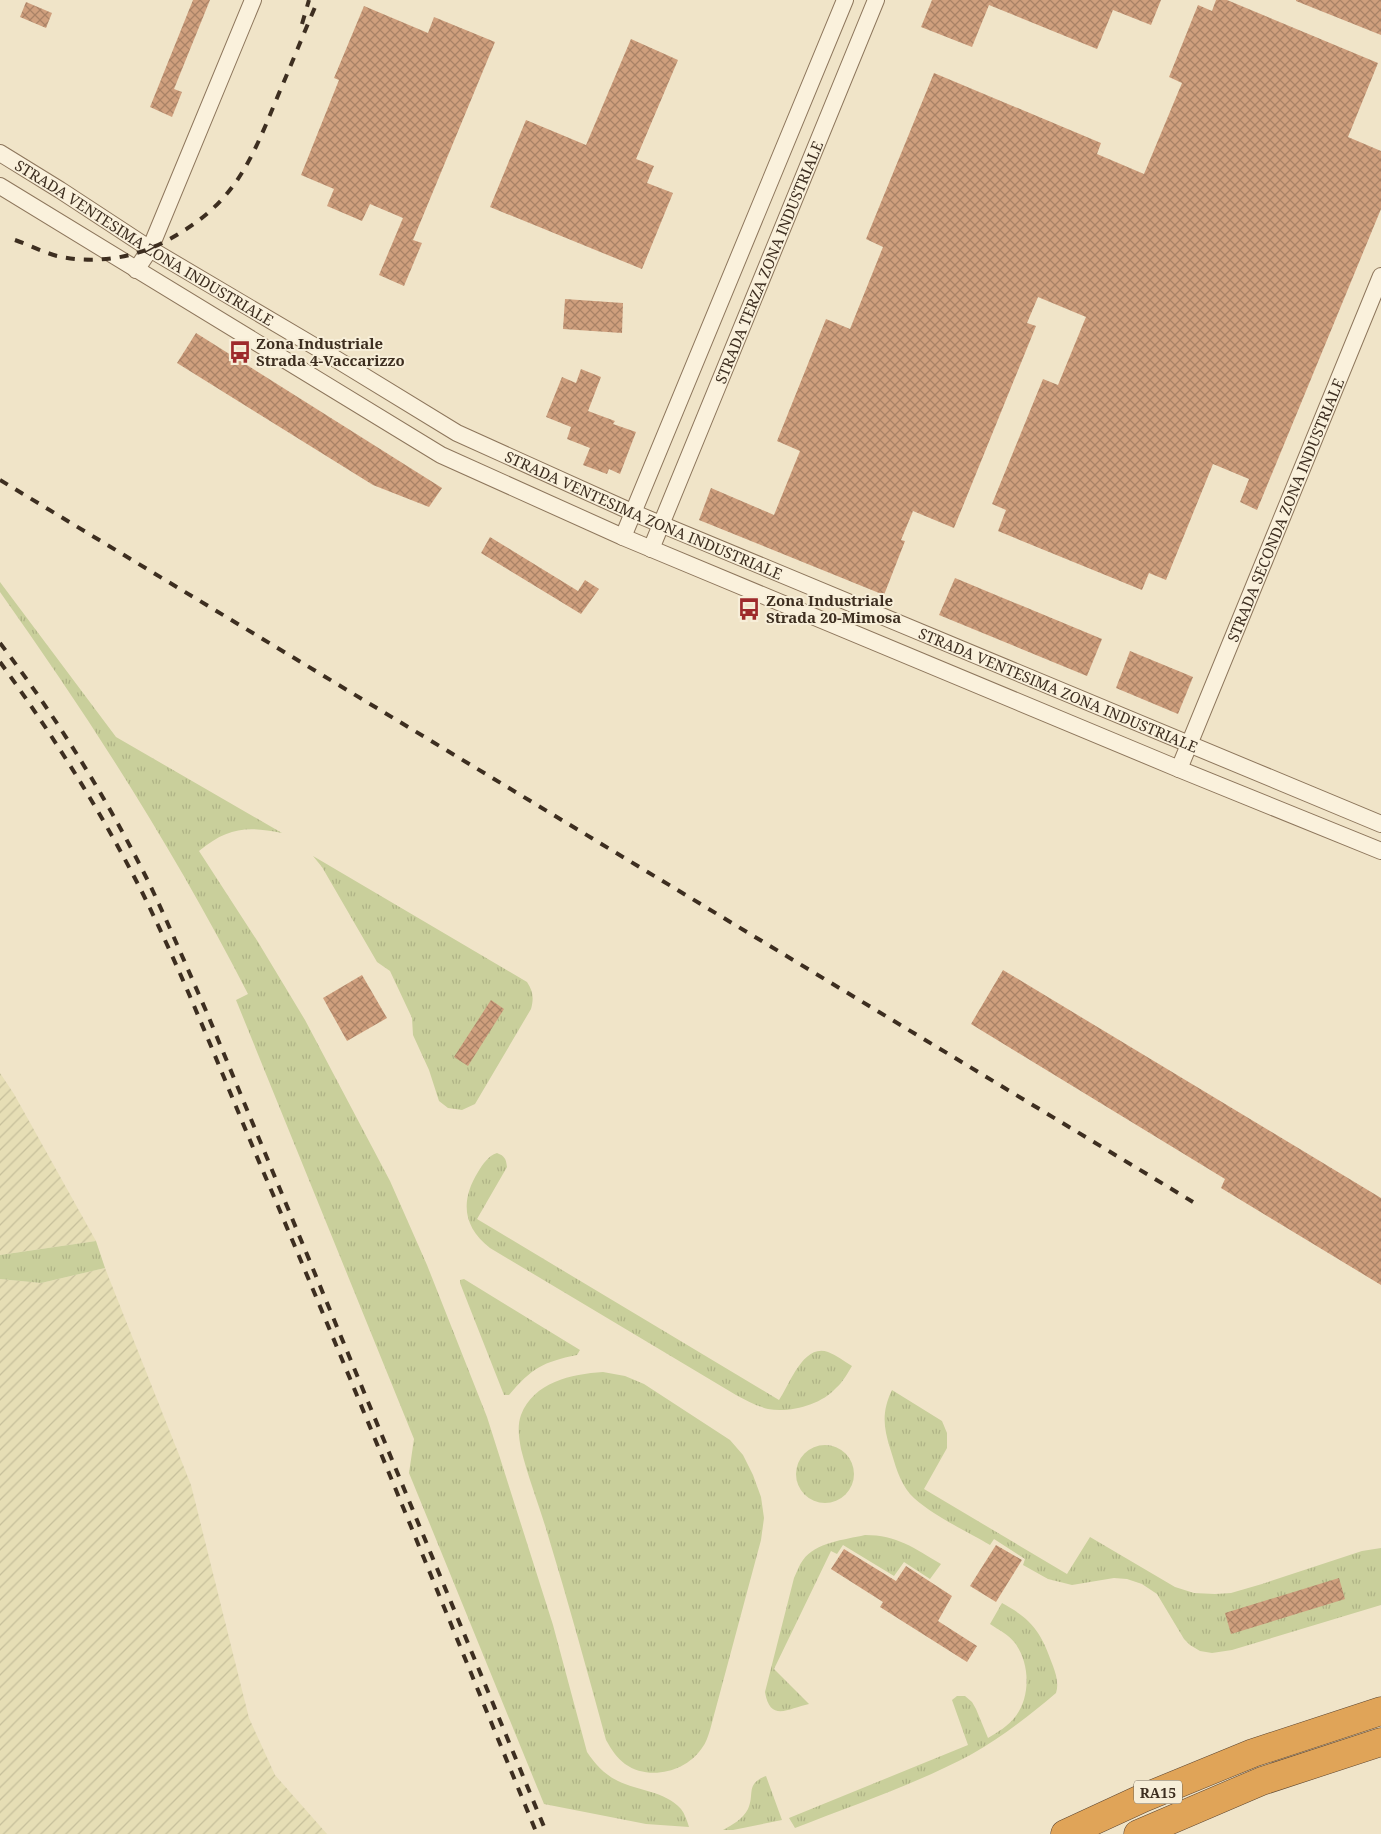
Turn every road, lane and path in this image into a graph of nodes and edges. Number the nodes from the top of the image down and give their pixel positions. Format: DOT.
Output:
graph roads {
  1 [pos="253,0"];
  2 [pos="845,0"];
  3 [pos="876,0"];
  4 [pos="5,156"];
  5 [pos="0,174"];
  6 [pos="0,186"];
  7 [pos="60,190"];
  8 [pos="46,214"];
  9 [pos="150,249"];
  10 [pos="136,270"];
  11 [pos="1381,276"];
  12 [pos="728,286"];
  13 [pos="754,297"];
  14 [pos="331,356"];
  15 [pos="318,380"];
  16 [pos="666,436"];
  17 [pos="692,448"];
  18 [pos="634,512"];
  19 [pos="661,524"];
  20 [pos="623,537"];
  21 [pos="651,549"];
  22 [pos="781,574"];
  23 [pos="771,599"];
  24 [pos="898,622"];
  25 [pos="887,648"];
  26 [pos="1190,743"];
  27 [pos="1179,769"];
  28 [pos="1381,824"];
  29 [pos="1381,851"];
  30 [pos="1381,1710"];
  31 [pos="1381,1742"];
  32 [pos="1065,1834"];
  33 [pos="1138,1834"];
  1 -- 9 [label="street"];
  2 -- 12 [label="street, STRADA TERZA ZONA INDUSTRIALE"];
  3 -- 13 [label="street, STRADA TERZA ZONA INDUSTRIALE"];
  4 -- 5 [label="street"];
  4 -- 7 [label="street, STRADA VENTESIMA ZONA INDUSTRIALE"];
  6 -- 8 [label="street, STRADA VENTESIMA ZONA INDUSTRIALE"];
  7 -- 8 [label="street"];
  7 -- 9 [label="street, STRADA VENTESIMA ZONA INDUSTRIALE"];
  8 -- 10 [label="street, STRADA VENTESIMA ZONA INDUSTRIALE"];
  9 -- 10 [label="street"];
  9 -- 14 [label="street, STRADA VENTESIMA ZONA INDUSTRIALE"];
  10 -- 15 [label="street, STRADA VENTESIMA ZONA INDUSTRIALE"];
  11 -- 26 [label="street, STRADA SECONDA ZONA INDUSTRIALE"];
  12 -- 13 [label="street"];
  12 -- 16 [label="street, STRADA TERZA ZONA INDUSTRIALE"];
  13 -- 17 [label="street, STRADA TERZA ZONA INDUSTRIALE"];
  14 -- 15 [label="street"];
  14 -- 18 [label="street, STRADA VENTESIMA ZONA INDUSTRIALE"];
  15 -- 20 [label="street, STRADA VENTESIMA ZONA INDUSTRIALE"];
  16 -- 17 [label="street"];
  16 -- 18 [label="street, STRADA TERZA ZONA INDUSTRIALE"];
  17 -- 19 [label="street, STRADA TERZA ZONA INDUSTRIALE"];
  18 -- 19 [label="street, STRADA VENTESIMA ZONA INDUSTRIALE"];
  18 -- 20 [label="street, STRADA TERZA ZONA INDUSTRIALE"];
  19 -- 21 [label="street, STRADA TERZA ZONA INDUSTRIALE"];
  19 -- 22 [label="street, STRADA VENTESIMA ZONA INDUSTRIALE"];
  20 -- 21 [label="street, STRADA VENTESIMA ZONA INDUSTRIALE"];
  21 -- 23 [label="street, STRADA VENTESIMA ZONA INDUSTRIALE"];
  22 -- 23 [label="street"];
  22 -- 24 [label="street, STRADA VENTESIMA ZONA INDUSTRIALE"];
  23 -- 25 [label="street, STRADA VENTESIMA ZONA INDUSTRIALE"];
  24 -- 25 [label="street"];
  24 -- 26 [label="street, STRADA VENTESIMA ZONA INDUSTRIALE"];
  25 -- 27 [label="street, STRADA VENTESIMA ZONA INDUSTRIALE"];
  26 -- 27 [label="street, STRADA SECONDA ZONA INDUSTRIALE"];
  26 -- 28 [label="street, STRADA VENTESIMA ZONA INDUSTRIALE"];
  27 -- 29 [label="street, STRADA VENTESIMA ZONA INDUSTRIALE"];
  30 -- 32 [label="highway, RA15"];
  31 -- 33 [label="highway, RA15"];
}
